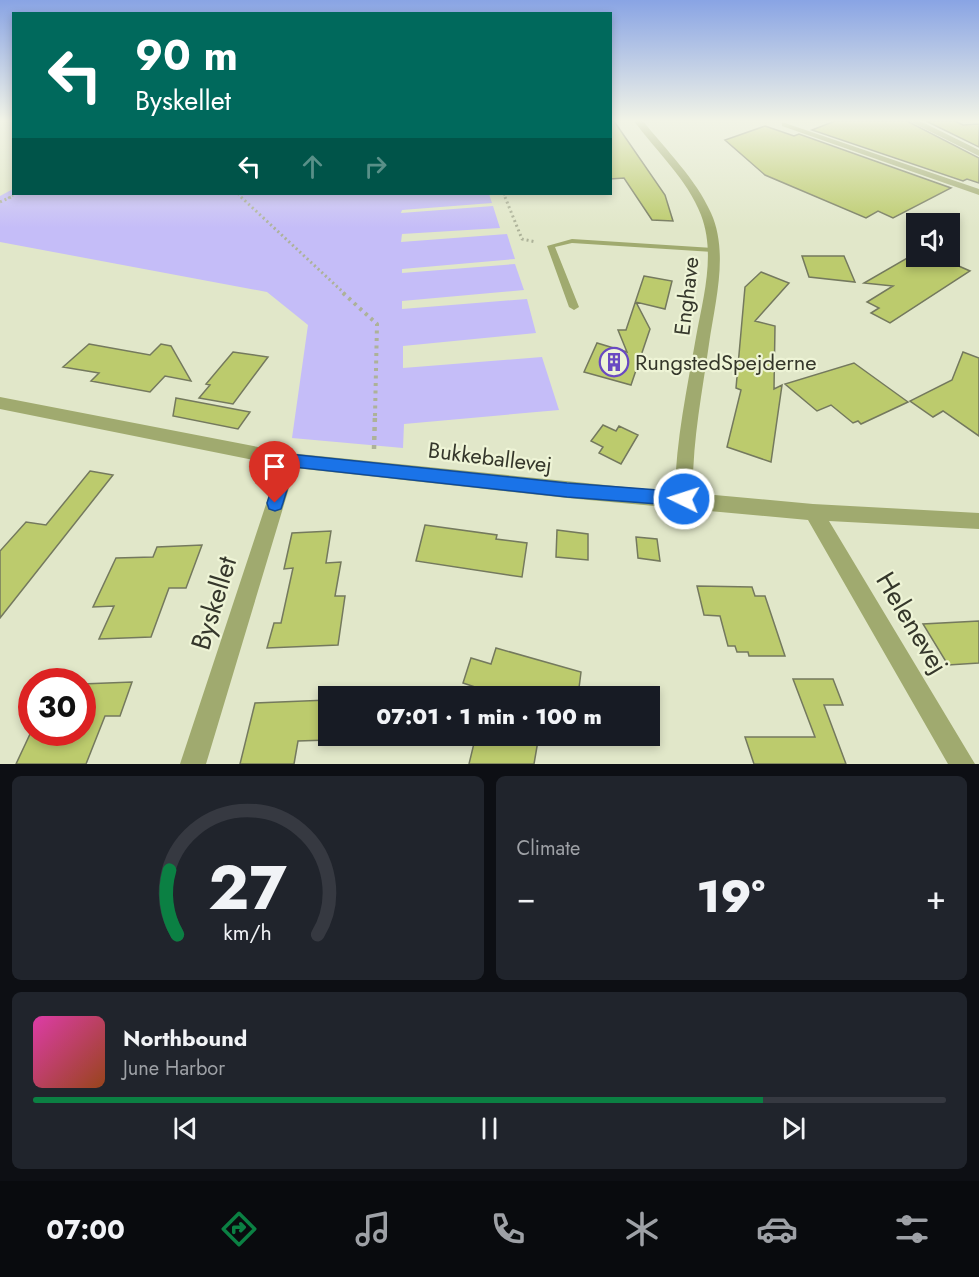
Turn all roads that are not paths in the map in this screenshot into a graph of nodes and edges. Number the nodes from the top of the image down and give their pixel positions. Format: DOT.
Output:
graph roads {
  1 [pos="666,157"];
  2 [pos="880,157"];
  3 [pos="979,192"];
  4 [pos="713,250"];
  5 [pos="574,308"];
  6 [pos="0,403"];
  7 [pos="289,460"];
  8 [pos="684,499"];
  9 [pos="813,512"];
  10 [pos="979,521"];
  11 [pos="193,764"];
  12 [pos="963,764"];
  1 -- 4 [label="street, Enghave"];
  2 -- 3 [label="street"];
  4 -- 5 [label="lane"];
  4 -- 8 [label="street, Enghave"];
  6 -- 7 [label="street, Bukkeballevej"];
  7 -- 8 [label="street, Bukkeballevej"];
  7 -- 11 [label="street, Byskellet"];
  8 -- 9 [label="street, Bukkeballevej"];
  9 -- 10 [label="street, Bukkeballevej"];
  9 -- 12 [label="street, Helenevej"];
}
